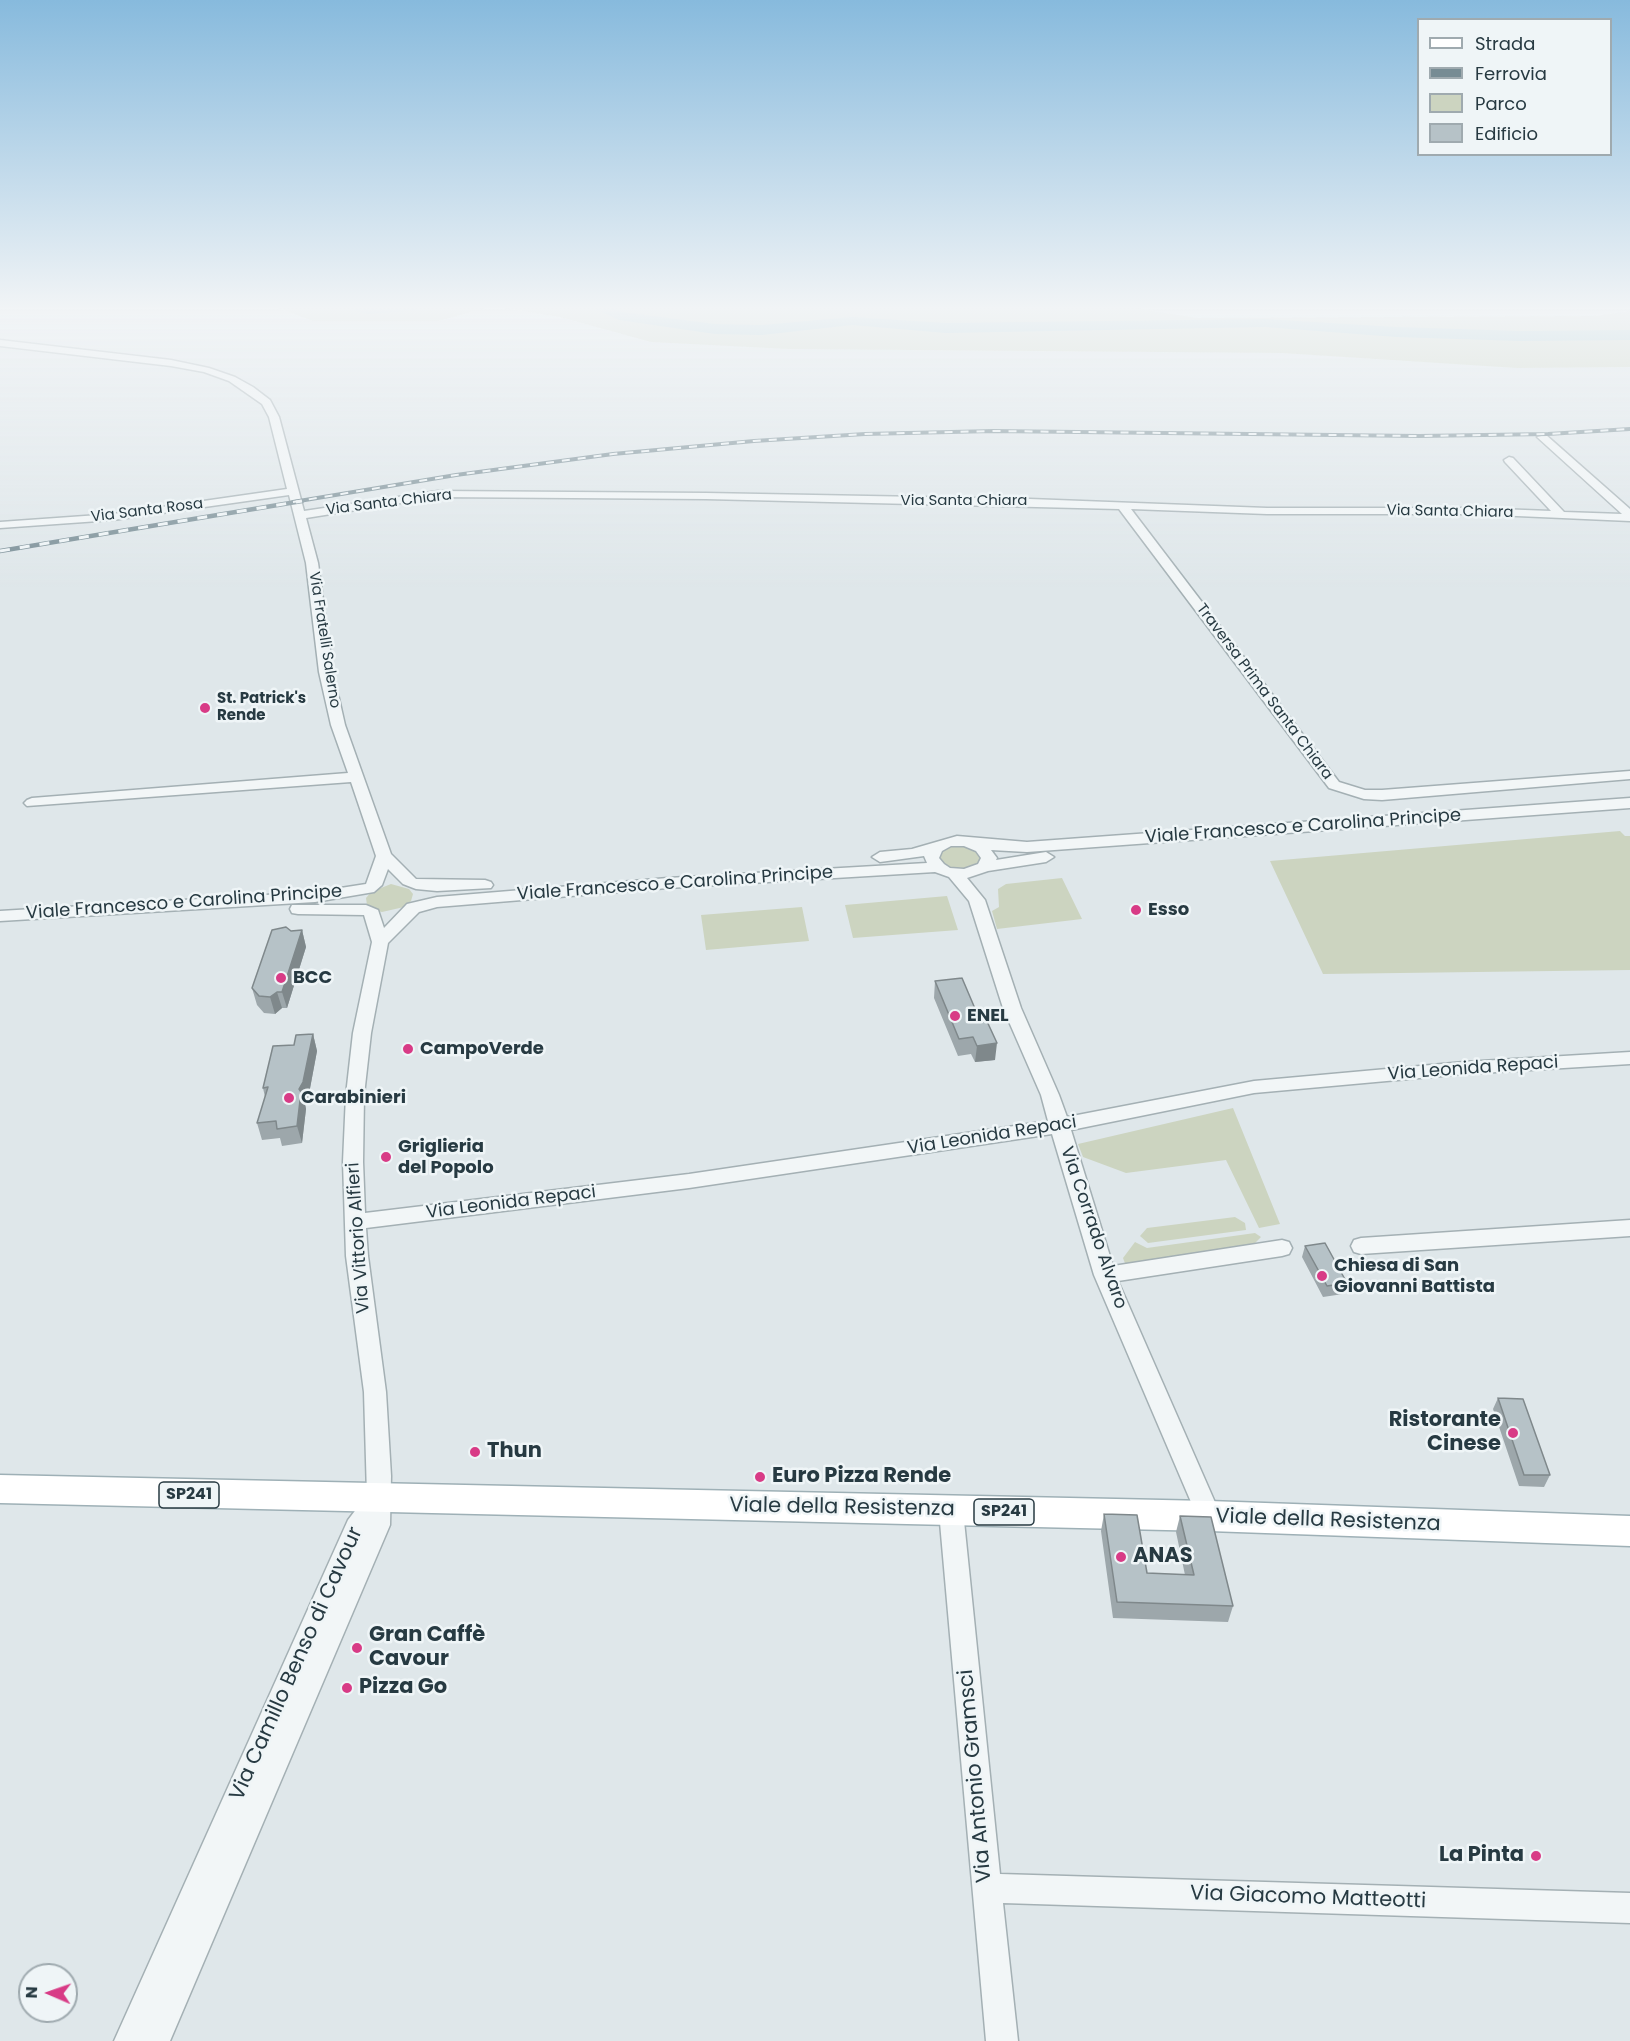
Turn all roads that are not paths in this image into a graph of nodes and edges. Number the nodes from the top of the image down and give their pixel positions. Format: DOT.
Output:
graph roads {
  1 [pos="265,401"];
  2 [pos="1542,437"];
  3 [pos="1509,460"];
  4 [pos="293,491"];
  5 [pos="1122,505"];
  6 [pos="1560,514"];
  7 [pos="300,515"];
  8 [pos="1630,517"];
  9 [pos="0,525"];
  10 [pos="1630,775"];
  11 [pos="355,777"];
  12 [pos="1630,802"];
  13 [pos="32,803"];
  14 [pos="1630,814"];
  15 [pos="975,844"];
  16 [pos="934,849"];
  17 [pos="384,856"];
  18 [pos="938,867"];
  19 [pos="984,868"];
  20 [pos="955,874"];
  21 [pos="412,882"];
  22 [pos="371,887"];
  23 [pos="977,900"];
  24 [pos="413,908"];
  25 [pos="369,912"];
  26 [pos="0,916"];
  27 [pos="0,928"];
  28 [pos="380,942"];
  29 [pos="1630,1058"];
  30 [pos="1058,1126"];
  31 [pos="354,1222"];
  32 [pos="1630,1228"];
  33 [pos="1361,1246"];
  34 [pos="1282,1248"];
  35 [pos="1105,1275"];
  36 [pos="0,1489"];
  37 [pos="378,1499"];
  38 [pos="951,1511"];
  39 [pos="1209,1516"];
  40 [pos="1630,1531"];
  41 [pos="272,1744"];
  42 [pos="987,1888"];
  43 [pos="1630,1908"];
  44 [pos="130,2041"];
  45 [pos="154,2041"];
  46 [pos="1002,2041"];
  1 -- 4 [label="street, Via Fratelli Salerno"];
  2 -- 8 [label="street"];
  3 -- 6 [label="street"];
  4 -- 7 [label="street, Via Fratelli Salerno"];
  4 -- 9 [label="street, Via Santa Rosa"];
  5 -- 6 [label="street, Via Santa Chiara"];
  5 -- 7 [label="street, Via Santa Chiara"];
  5 -- 10 [label="street, Traversa Prima Santa Chiara"];
  6 -- 8 [label="street, Via Santa Chiara"];
  7 -- 11 [label="street, Via Fratelli Salerno"];
  11 -- 13 [label="street"];
  11 -- 17 [label="street, Via Fratelli Salerno"];
  12 -- 15 [label="street, Viale Francesco e Carolina Principe"];
  14 -- 19 [label="street, Viale Francesco e Carolina Principe"];
  15 -- 16 [label="street, Viale Francesco e Carolina Principe"];
  15 -- 19 [label="street"];
  16 -- 18 [label="street"];
  16 -- 21 [label="street, Viale Francesco e Carolina Principe"];
  17 -- 21 [label="street, Via Fratelli Salerno"];
  17 -- 22 [label="street"];
  18 -- 20 [label="street, Viale Francesco e Carolina Principe"];
  18 -- 24 [label="street, Viale Francesco e Carolina Principe"];
  19 -- 20 [label="street, Viale Francesco e Carolina Principe"];
  19 -- 23 [label="street, Via Corrado Alvaro"];
  20 -- 23 [label="street, Via Corrado Alvaro"];
  21 -- 22 [label="street, Viale Francesco e Carolina Principe"];
  21 -- 24 [label="street"];
  22 -- 25 [label="street, Viale Francesco e Carolina Principe"];
  22 -- 26 [label="street, Viale Francesco e Carolina Principe"];
  23 -- 30 [label="street, Via Corrado Alvaro"];
  24 -- 25 [label="street, Viale Francesco e Carolina Principe"];
  24 -- 28 [label="street"];
  25 -- 27 [label="street, Viale Francesco e Carolina Principe"];
  25 -- 28 [label="street, Via Vittorio Alfieri"];
  28 -- 31 [label="street, Via Vittorio Alfieri"];
  29 -- 30 [label="street, Via Leonida Repaci"];
  30 -- 31 [label="street, Via Leonida Repaci"];
  30 -- 35 [label="street, Via Corrado Alvaro"];
  31 -- 37 [label="street, Via Vittorio Alfieri"];
  32 -- 33 [label="street"];
  34 -- 35 [label="street"];
  35 -- 39 [label="street, Via Corrado Alvaro"];
  36 -- 37 [label="main road, SP241"];
  37 -- 38 [label="main road, Viale della Resistenza / SP241"];
  37 -- 41 [label="street, Via Camillo Benso di Cavour"];
  38 -- 39 [label="main road, Viale della Resistenza / SP241"];
  38 -- 42 [label="street, Via Antonio Gramsci"];
  39 -- 40 [label="main road, Viale della Resistenza / SP241"];
  41 -- 44 [label="street, Via Camillo Benso di Cavour"];
  41 -- 45 [label="street, Via Camillo Benso di Cavour"];
  42 -- 43 [label="street, Via Giacomo Matteotti"];
  42 -- 46 [label="street, Via Antonio Gramsci"];
}
